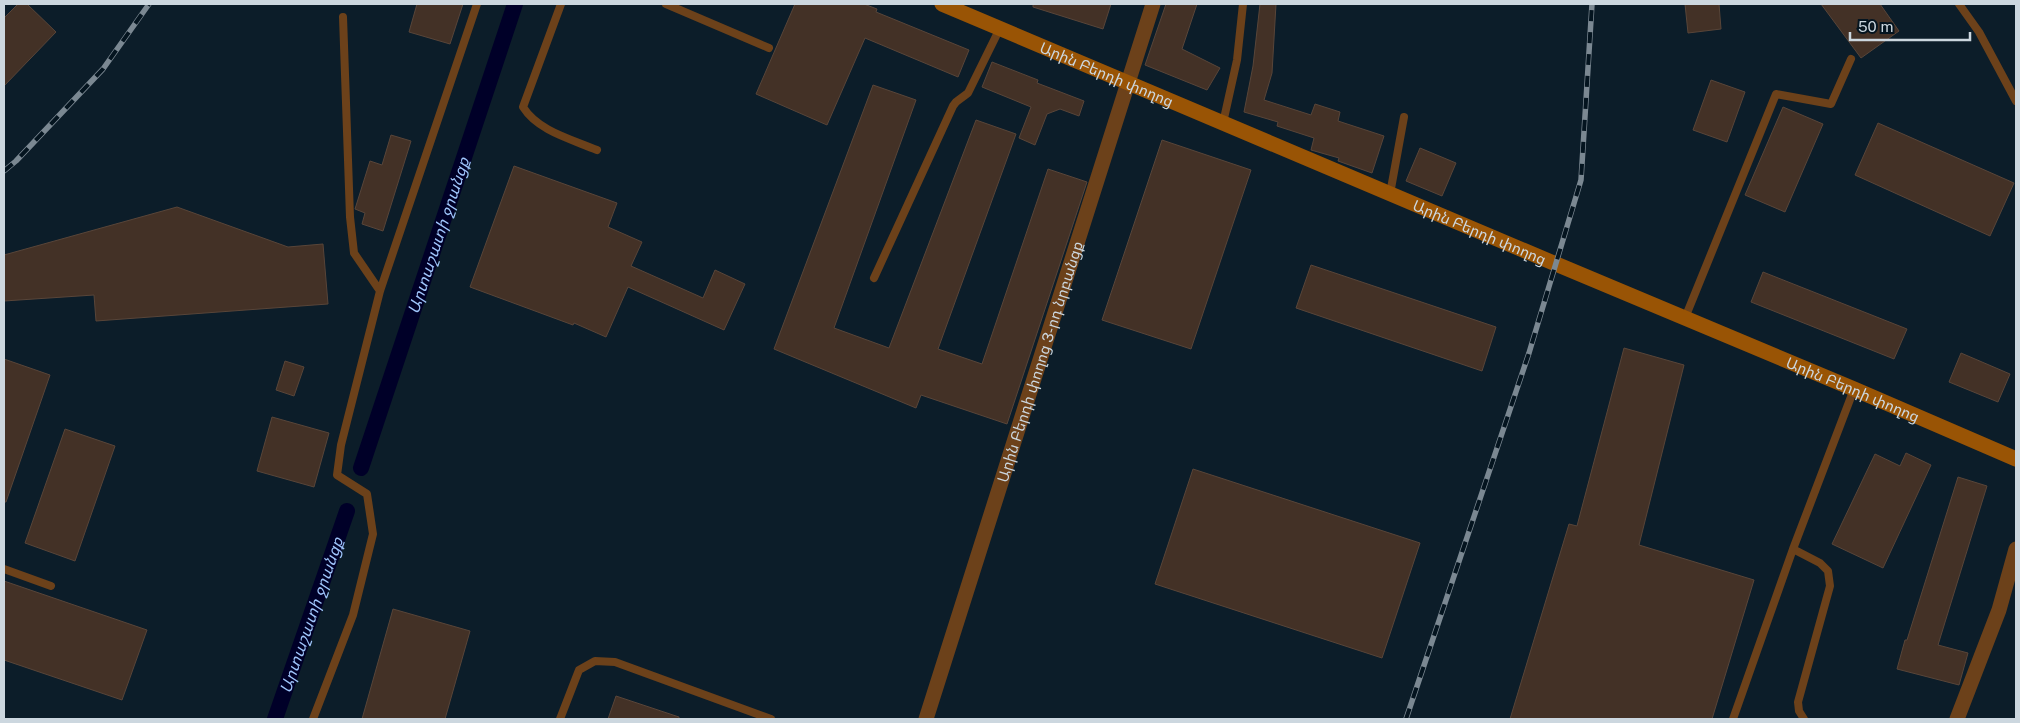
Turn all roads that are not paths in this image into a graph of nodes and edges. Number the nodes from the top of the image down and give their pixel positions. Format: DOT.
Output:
graph roads {
  1 [pos="477,4"];
  2 [pos="561,4"];
  3 [pos="666,4"];
  4 [pos="942,4"];
  5 [pos="1153,4"];
  6 [pos="1243,4"];
  7 [pos="1959,4"];
  8 [pos="343,17"];
  9 [pos="1000,28"];
  10 [pos="769,48"];
  11 [pos="1851,59"];
  12 [pos="1128,82"];
  13 [pos="2016,101"];
  14 [pos="1404,116"];
  15 [pos="1223,123"];
  16 [pos="597,150"];
  17 [pos="1390,194"];
  18 [pos="874,278"];
  19 [pos="380,291"];
  20 [pos="1685,318"];
  21 [pos="1854,388"];
  22 [pos="2016,459"];
  23 [pos="1793,549"];
  24 [pos="2016,549"];
  25 [pos="4,569"];
  26 [pos="51,586"];
  27 [pos="313,719"];
  28 [pos="560,719"];
  29 [pos="771,719"];
  30 [pos="926,719"];
  31 [pos="1733,719"];
  32 [pos="1804,719"];
  33 [pos="1958,719"];
  1 -- 19 [label="lane"];
  2 -- 16 [label="lane"];
  3 -- 10 [label="lane"];
  4 -- 9 [label="street, Արին Բերդի փողոց"];
  5 -- 12 [label="street, Արին Բերդի փողոց 3-րդ նրբանցք"];
  6 -- 15 [label="lane"];
  7 -- 13 [label="lane"];
  8 -- 19 [label="lane"];
  9 -- 12 [label="street, Արին Բերդի փողոց"];
  9 -- 18 [label="lane"];
  11 -- 20 [label="lane"];
  12 -- 15 [label="street, Արին Բերդի փողոց"];
  12 -- 30 [label="street, Արին Բերդի փողոց 3-րդ նրբանցք"];
  14 -- 17 [label="lane"];
  15 -- 17 [label="street, Արին Բերդի փողոց"];
  17 -- 20 [label="street, Արին Բերդի փողոց"];
  19 -- 27 [label="lane"];
  20 -- 21 [label="street, Արին Բերդի փողոց"];
  21 -- 22 [label="street, Արին Բերդի փողոց"];
  21 -- 23 [label="lane"];
  23 -- 31 [label="lane"];
  23 -- 32 [label="lane"];
  24 -- 33 [label="street"];
  25 -- 26 [label="lane"];
  28 -- 29 [label="lane"];
}
